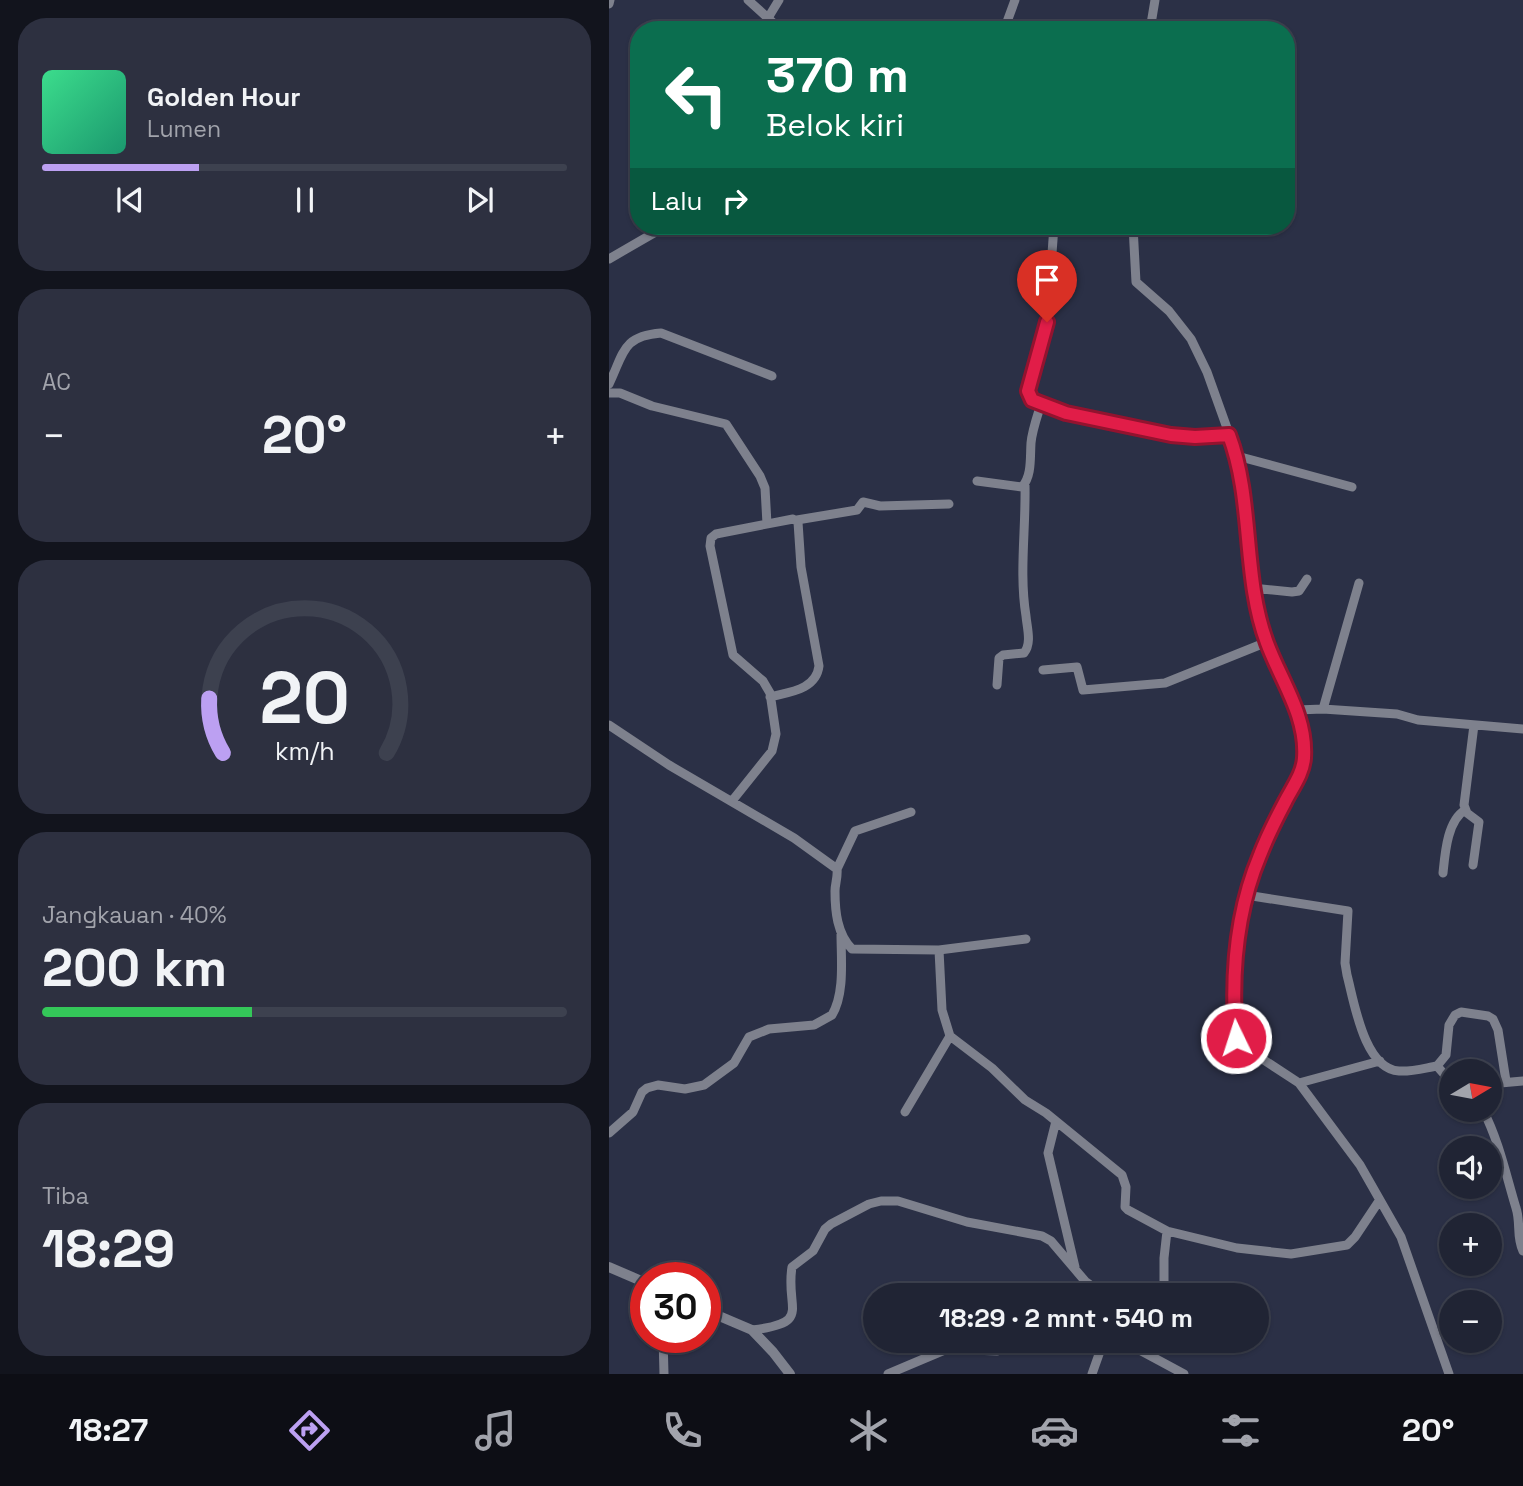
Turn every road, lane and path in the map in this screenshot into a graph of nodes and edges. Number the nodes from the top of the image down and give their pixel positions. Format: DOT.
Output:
graph roads {
  1 [pos="748,0"];
  2 [pos="779,0"];
  3 [pos="1015,0"];
  4 [pos="1156,0"];
  5 [pos="768,19"];
  6 [pos="770,21"];
  7 [pos="1007,21"];
  8 [pos="1152,21"];
  9 [pos="650,235"];
  10 [pos="1053,235"];
  11 [pos="1133,235"];
  12 [pos="609,259"];
  13 [pos="772,376"];
  14 [pos="609,384"];
  15 [pos="609,393"];
  16 [pos="1041,404"];
  17 [pos="1229,435"];
  18 [pos="1237,456"];
  19 [pos="977,481"];
  20 [pos="1025,485"];
  21 [pos="1352,487"];
  22 [pos="949,503"];
  23 [pos="797,520"];
  24 [pos="767,524"];
  25 [pos="1307,579"];
  26 [pos="1359,583"];
  27 [pos="1252,588"];
  28 [pos="1266,642"];
  29 [pos="1043,670"];
  30 [pos="997,685"];
  31 [pos="770,698"];
  32 [pos="1323,709"];
  33 [pos="1297,710"];
  34 [pos="609,724"];
  35 [pos="1473,725"];
  36 [pos="1523,729"];
  37 [pos="732,801"];
  38 [pos="1465,810"];
  39 [pos="911,812"];
  40 [pos="1473,865"];
  41 [pos="837,869"];
  42 [pos="1443,873"];
  43 [pos="1246,895"];
  44 [pos="841,933"];
  45 [pos="1026,939"];
  46 [pos="939,950"];
  47 [pos="950,1036"];
  48 [pos="1380,1061"];
  49 [pos="1437,1066"];
  50 [pos="1439,1068"];
  51 [pos="1506,1081"];
  52 [pos="1523,1081"];
  53 [pos="1502,1082"];
  54 [pos="1299,1083"];
  55 [pos="905,1112"];
  56 [pos="1056,1121"];
  57 [pos="1489,1122"];
  58 [pos="609,1133"];
  59 [pos="1379,1201"];
  60 [pos="1167,1231"];
  61 [pos="1523,1251"];
  62 [pos="609,1267"];
  63 [pos="1076,1272"];
  64 [pos="630,1276"];
  65 [pos="1089,1283"];
  66 [pos="1164,1283"];
  67 [pos="721,1317"];
  68 [pos="752,1330"];
  69 [pos="663,1353"];
  70 [pos="938,1353"];
  71 [pos="1099,1353"];
  72 [pos="1155,1353"];
  73 [pos="664,1374"];
  74 [pos="790,1374"];
  75 [pos="888,1374"];
  76 [pos="1092,1374"];
  77 [pos="1184,1374"];
  78 [pos="1449,1374"];
  1 -- 5 [label="street"];
  2 -- 5 [label="street"];
  3 -- 7 [label="street"];
  4 -- 8 [label="street"];
  5 -- 6 [label="street"];
  9 -- 12 [label="street"];
  10 -- 16 [label="street"];
  11 -- 17 [label="street"];
  13 -- 14 [label="street"];
  15 -- 24 [label="street"];
  16 -- 17 [label="street"];
  16 -- 20 [label="street"];
  17 -- 18 [label="street"];
  18 -- 21 [label="street"];
  18 -- 27 [label="street"];
  19 -- 20 [label="street"];
  20 -- 30 [label="street"];
  22 -- 23 [label="street"];
  23 -- 24 [label="street"];
  23 -- 31 [label="street"];
  24 -- 31 [label="street"];
  25 -- 27 [label="street"];
  26 -- 32 [label="street"];
  27 -- 28 [label="street"];
  28 -- 29 [label="street"];
  28 -- 33 [label="street"];
  31 -- 37 [label="street"];
  32 -- 33 [label="street"];
  32 -- 35 [label="street"];
  33 -- 43 [label="street"];
  34 -- 37 [label="street"];
  35 -- 36 [label="street"];
  35 -- 38 [label="street"];
  37 -- 41 [label="street"];
  38 -- 40 [label="street"];
  38 -- 42 [label="street"];
  39 -- 41 [label="street"];
  41 -- 44 [label="street"];
  43 -- 48 [label="street"];
  43 -- 54 [label="street"];
  44 -- 46 [label="street"];
  44 -- 58 [label="street"];
  45 -- 46 [label="street"];
  46 -- 47 [label="street"];
  47 -- 55 [label="street"];
  47 -- 56 [label="street"];
  48 -- 49 [label="street"];
  48 -- 54 [label="street"];
  49 -- 50 [label="street"];
  49 -- 51 [label="street"];
  51 -- 52 [label="street"];
  51 -- 53 [label="street"];
  54 -- 59 [label="street"];
  56 -- 60 [label="street"];
  56 -- 63 [label="street"];
  57 -- 61 [label="street"];
  59 -- 60 [label="street"];
  59 -- 78 [label="street"];
  60 -- 66 [label="street"];
  62 -- 64 [label="street"];
  63 -- 65 [label="street"];
  63 -- 68 [label="street"];
  67 -- 68 [label="street"];
  68 -- 74 [label="street"];
  69 -- 73 [label="street"];
  70 -- 75 [label="street"];
  71 -- 76 [label="street"];
  72 -- 77 [label="street"];
}
